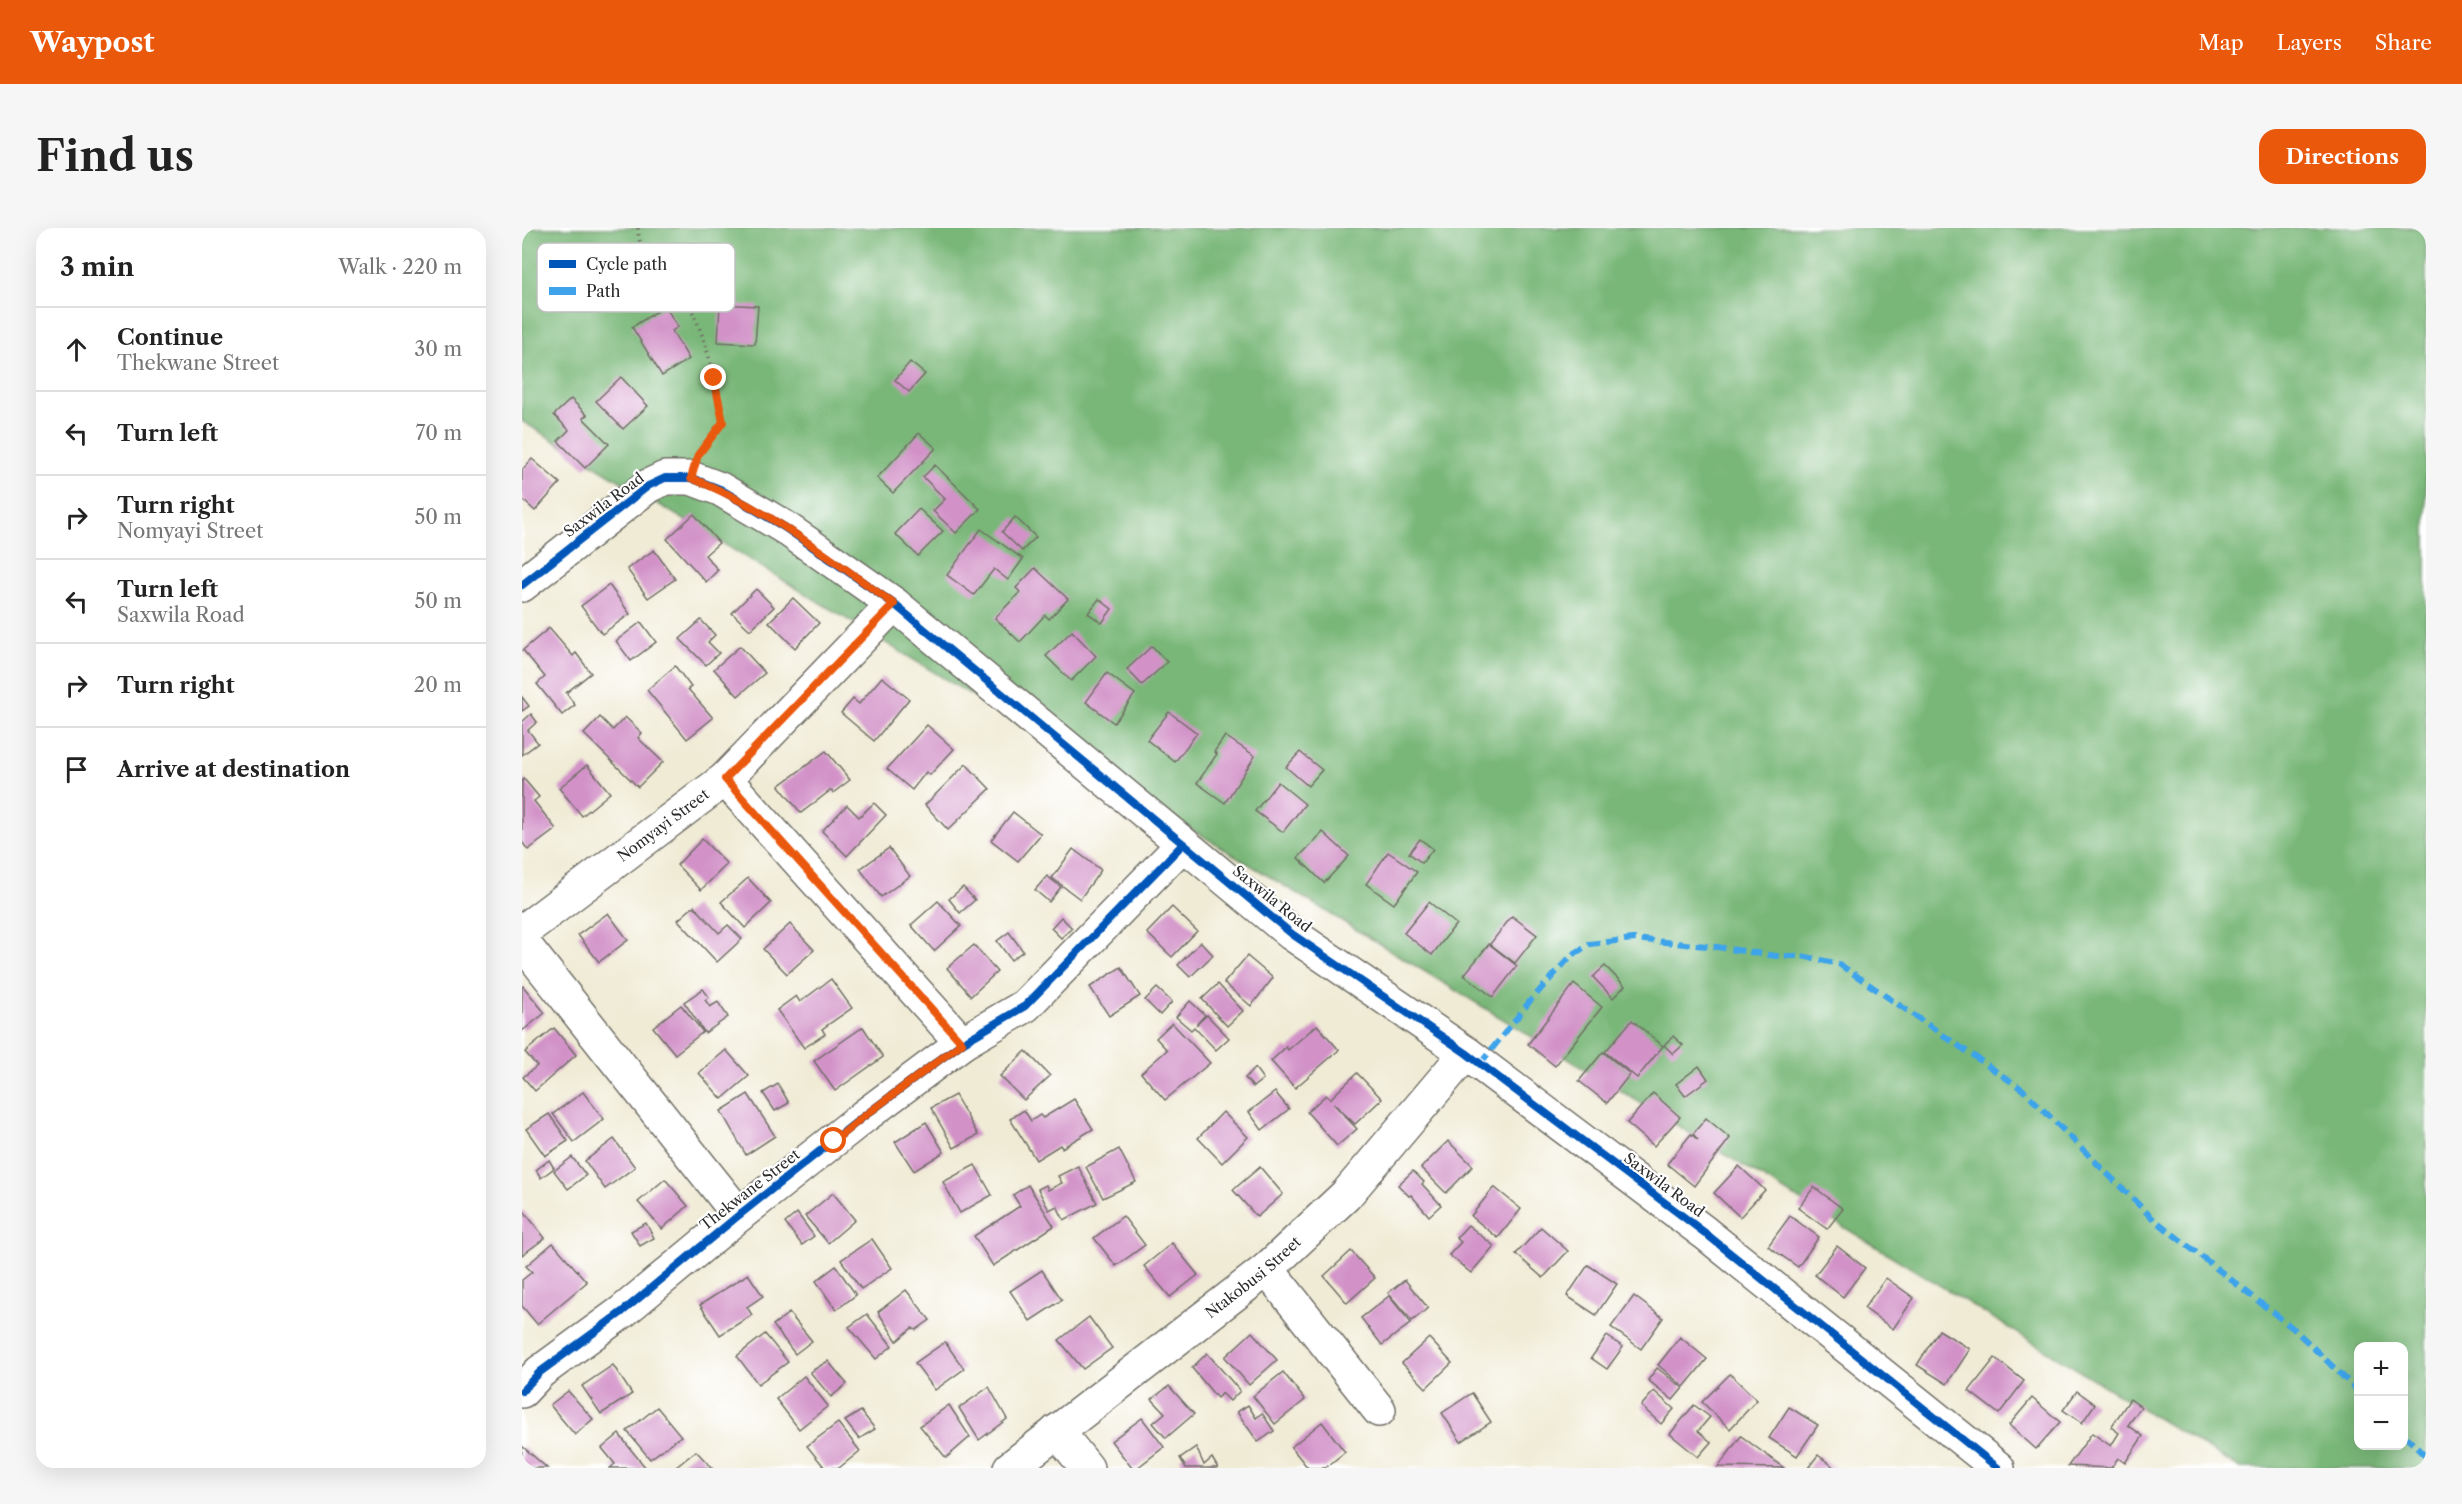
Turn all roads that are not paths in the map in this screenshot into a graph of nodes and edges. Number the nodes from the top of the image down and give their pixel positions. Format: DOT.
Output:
graph roads {
  1 [pos="522,585"];
  2 [pos="894,604"];
  3 [pos="725,779"];
  4 [pos="1183,844"];
  5 [pos="522,932"];
  6 [pos="522,942"];
  7 [pos="962,1043"];
  8 [pos="1466,1053"];
  9 [pos="739,1215"];
  10 [pos="1267,1269"];
  11 [pos="522,1391"];
  12 [pos="1379,1410"];
  13 [pos="1058,1431"];
  14 [pos="1010,1468"];
  15 [pos="1087,1468"];
  16 [pos="1998,1468"];
  1 -- 2 [label="street, Saxwila Road"];
  2 -- 3 [label="street, Nomyayi Street"];
  2 -- 4 [label="street, Saxwila Road"];
  3 -- 5 [label="street, Nomyayi Street"];
  3 -- 7 [label="street"];
  4 -- 7 [label="street, Thekwane Street"];
  4 -- 8 [label="street, Saxwila Road"];
  6 -- 9 [label="street"];
  7 -- 9 [label="street, Thekwane Street"];
  8 -- 10 [label="street, Ntakobusi Street"];
  8 -- 16 [label="street, Saxwila Road"];
  9 -- 11 [label="street, Thekwane Street"];
  10 -- 12 [label="street"];
  10 -- 13 [label="street, Ntakobusi Street"];
  13 -- 14 [label="street, Ntakobusi Street"];
  13 -- 15 [label="street"];
}
